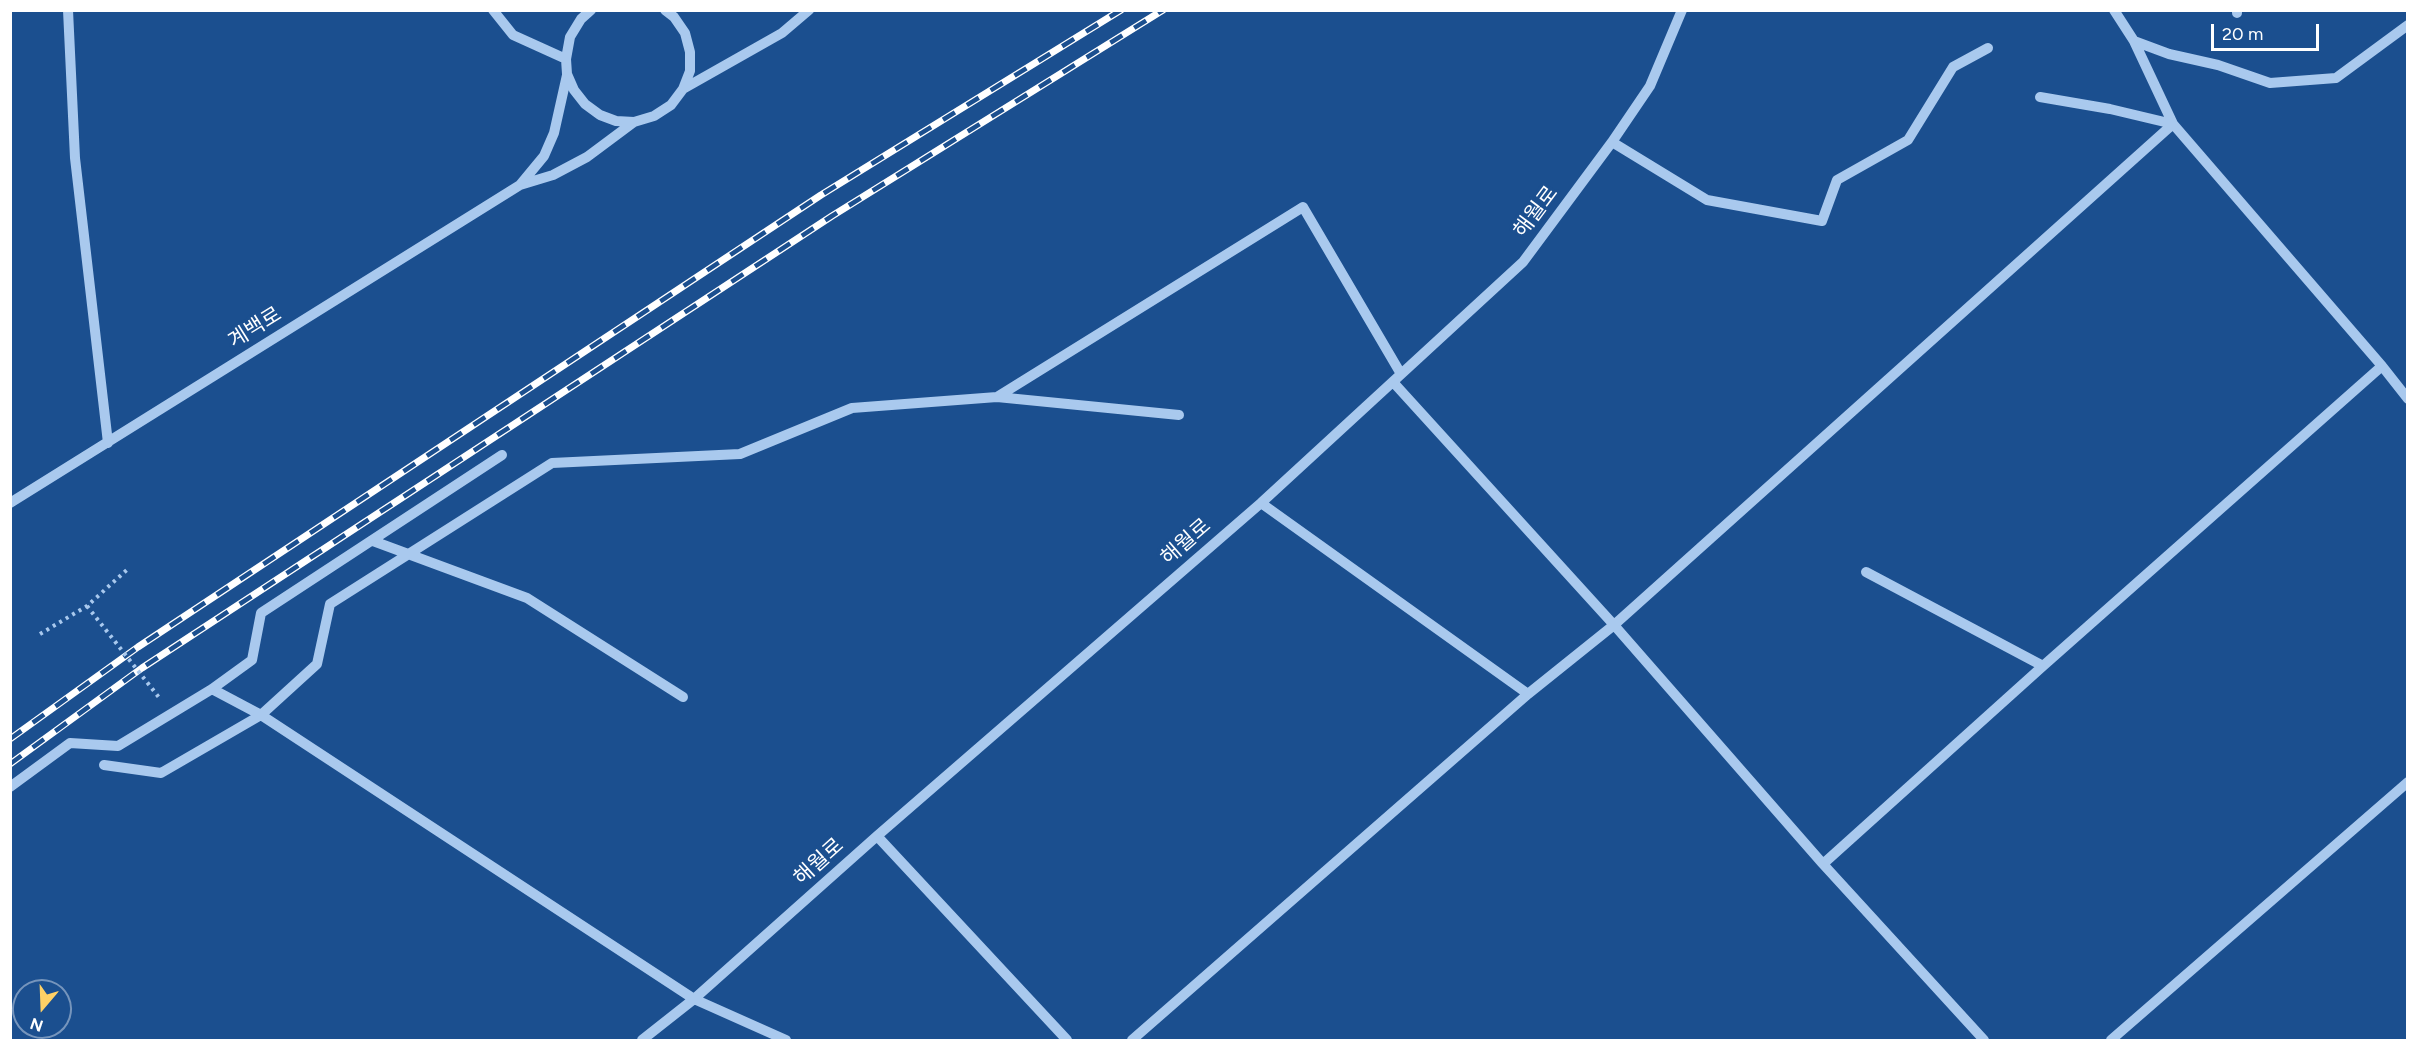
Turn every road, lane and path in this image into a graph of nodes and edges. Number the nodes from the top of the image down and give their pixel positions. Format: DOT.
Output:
graph roads {
  1 [pos="68,10"];
  2 [pos="493,10"];
  3 [pos="591,10"];
  4 [pos="665,10"];
  5 [pos="809,10"];
  6 [pos="1682,10"];
  7 [pos="2114,10"];
  8 [pos="2408,25"];
  9 [pos="2134,41"];
  10 [pos="1988,48"];
  11 [pos="566,58"];
  12 [pos="567,74"];
  13 [pos="683,89"];
  14 [pos="2040,97"];
  15 [pos="634,122"];
  16 [pos="2173,124"];
  17 [pos="1612,142"];
  18 [pos="520,185"];
  19 [pos="2382,366"];
  20 [pos="1397,378"];
  21 [pos="997,397"];
  22 [pos="2408,399"];
  23 [pos="1179,415"];
  24 [pos="108,442"];
  25 [pos="502,455"];
  26 [pos="10,503"];
  27 [pos="1261,503"];
  28 [pos="373,541"];
  29 [pos="409,554"];
  30 [pos="129,568"];
  31 [pos="1866,572"];
  32 [pos="87,606"];
  33 [pos="1614,625"];
  34 [pos="40,634"];
  35 [pos="2043,666"];
  36 [pos="212,689"];
  37 [pos="1528,694"];
  38 [pos="683,697"];
  39 [pos="161,700"];
  40 [pos="261,715"];
  41 [pos="104,765"];
  42 [pos="2408,782"];
  43 [pos="10,787"];
  44 [pos="877,836"];
  45 [pos="1823,864"];
  46 [pos="694,999"];
  47 [pos="642,1041"];
  48 [pos="786,1041"];
  49 [pos="1067,1041"];
  50 [pos="1132,1041"];
  51 [pos="1984,1041"];
  52 [pos="2111,1041"];
  1 -- 24 [label="street"];
  2 -- 11 [label="street"];
  3 -- 11 [label="street"];
  4 -- 13 [label="street"];
  5 -- 13 [label="street"];
  6 -- 17 [label="street, 해월로"];
  7 -- 9 [label="street"];
  8 -- 9 [label="street"];
  9 -- 16 [label="street"];
  10 -- 17 [label="street"];
  11 -- 12 [label="street"];
  12 -- 15 [label="street"];
  12 -- 18 [label="street, 계백로"];
  13 -- 15 [label="street, 계백로"];
  14 -- 16 [label="street"];
  15 -- 18 [label="street, 계백로"];
  16 -- 19 [label="street"];
  16 -- 33 [label="street"];
  17 -- 20 [label="street, 해월로"];
  18 -- 24 [label="street, 계백로"];
  19 -- 22 [label="street"];
  19 -- 35 [label="street"];
  20 -- 21 [label="street"];
  20 -- 27 [label="street, 해월로"];
  20 -- 33 [label="street"];
  21 -- 23 [label="street"];
  21 -- 29 [label="street"];
  24 -- 26 [label="street, 계백로"];
  25 -- 28 [label="street"];
  27 -- 37 [label="street"];
  27 -- 44 [label="street, 해월로"];
  28 -- 29 [label="street"];
  28 -- 36 [label="street"];
  29 -- 38 [label="street"];
  29 -- 40 [label="street"];
  30 -- 32 [label="path"];
  31 -- 35 [label="street"];
  32 -- 34 [label="path"];
  32 -- 39 [label="path, bridge"];
  33 -- 37 [label="street"];
  33 -- 45 [label="street"];
  35 -- 45 [label="street"];
  36 -- 40 [label="street"];
  36 -- 43 [label="street"];
  37 -- 50 [label="street"];
  40 -- 41 [label="street"];
  40 -- 46 [label="street"];
  42 -- 52 [label="street"];
  44 -- 46 [label="street, 해월로"];
  44 -- 49 [label="street"];
  45 -- 51 [label="street"];
  46 -- 47 [label="street, 해월로"];
  46 -- 48 [label="street"];
}
